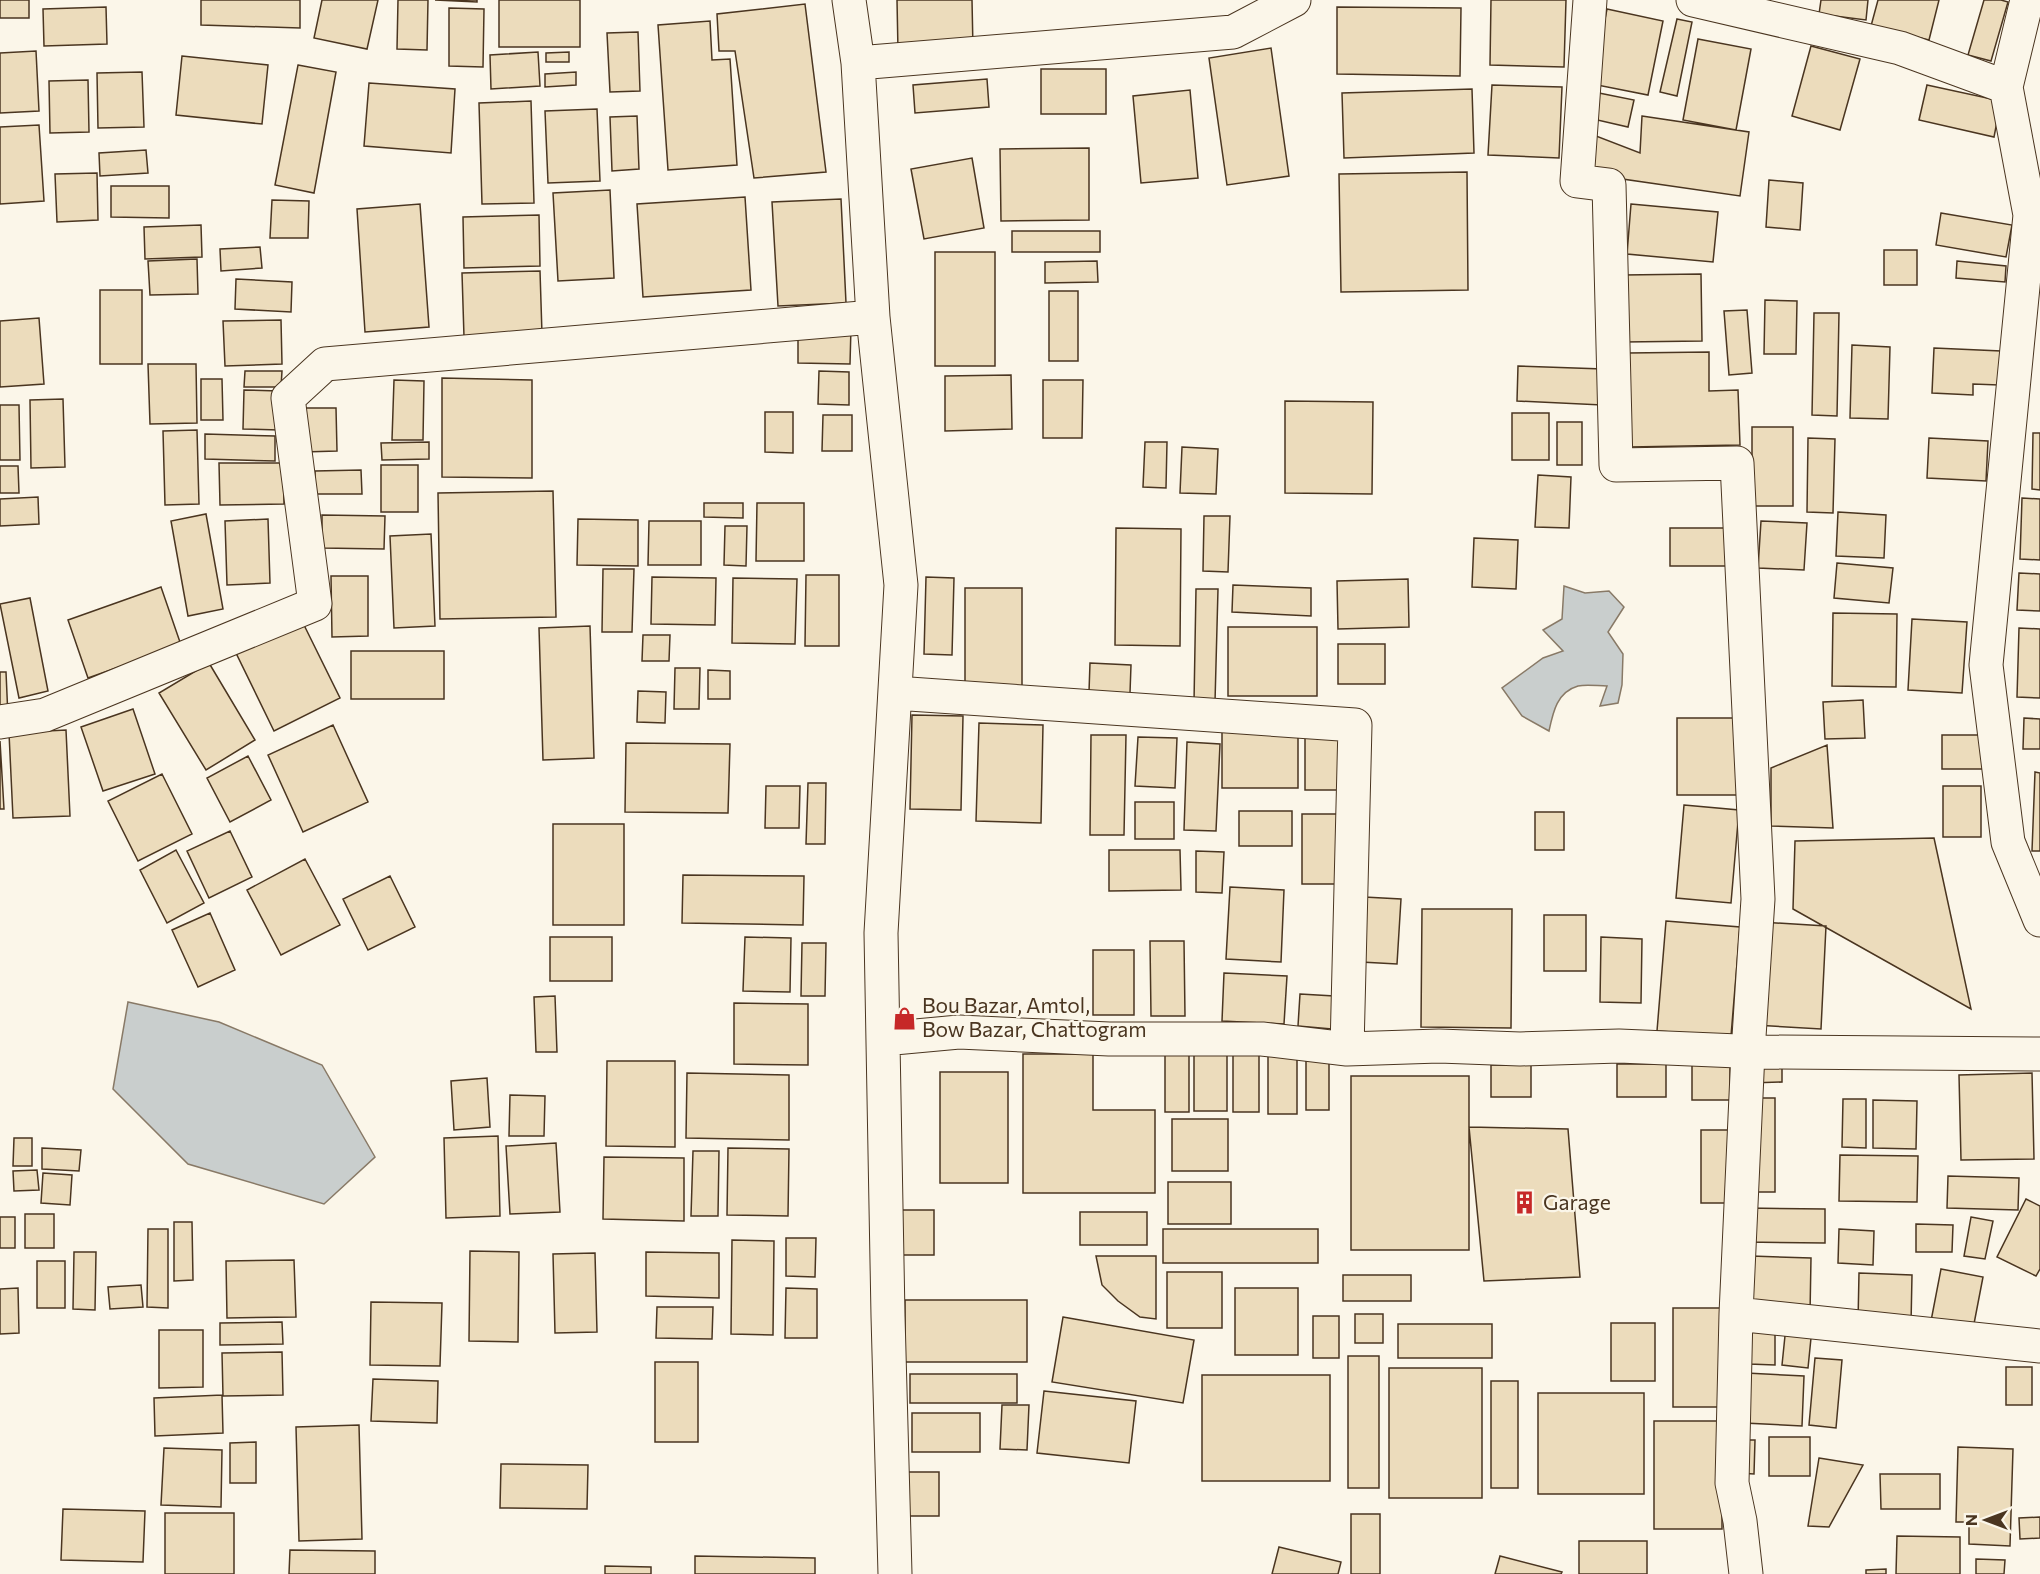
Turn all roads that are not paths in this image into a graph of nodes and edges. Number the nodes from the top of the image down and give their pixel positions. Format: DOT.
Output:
graph roads {
  1 [pos="849,0"];
  2 [pos="1294,0"];
  3 [pos="1590,0"];
  4 [pos="1693,0"];
  5 [pos="2027,0"];
  6 [pos="858,63"];
  7 [pos="2006,87"];
  8 [pos="2035,216"];
  9 [pos="873,316"];
  10 [pos="895,693"];
  11 [pos="0,722"];
  12 [pos="2040,920"];
  13 [pos="883,1039"];
  14 [pos="1347,1049"];
  15 [pos="1748,1052"];
  16 [pos="2040,1054"];
  17 [pos="1736,1314"];
  18 [pos="2040,1346"];
  19 [pos="895,1574"];
  20 [pos="1746,1574"];
  1 -- 6 [label="street"];
  2 -- 6 [label="street"];
  3 -- 15 [label="street"];
  4 -- 7 [label="street"];
  5 -- 7 [label="street"];
  6 -- 9 [label="street"];
  7 -- 8 [label="street"];
  8 -- 12 [label="street"];
  9 -- 10 [label="street"];
  9 -- 11 [label="street"];
  10 -- 13 [label="street"];
  10 -- 14 [label="street"];
  13 -- 14 [label="street"];
  13 -- 19 [label="street"];
  14 -- 15 [label="street"];
  15 -- 16 [label="street"];
  15 -- 17 [label="street"];
  17 -- 18 [label="street"];
  17 -- 20 [label="street"];
}
